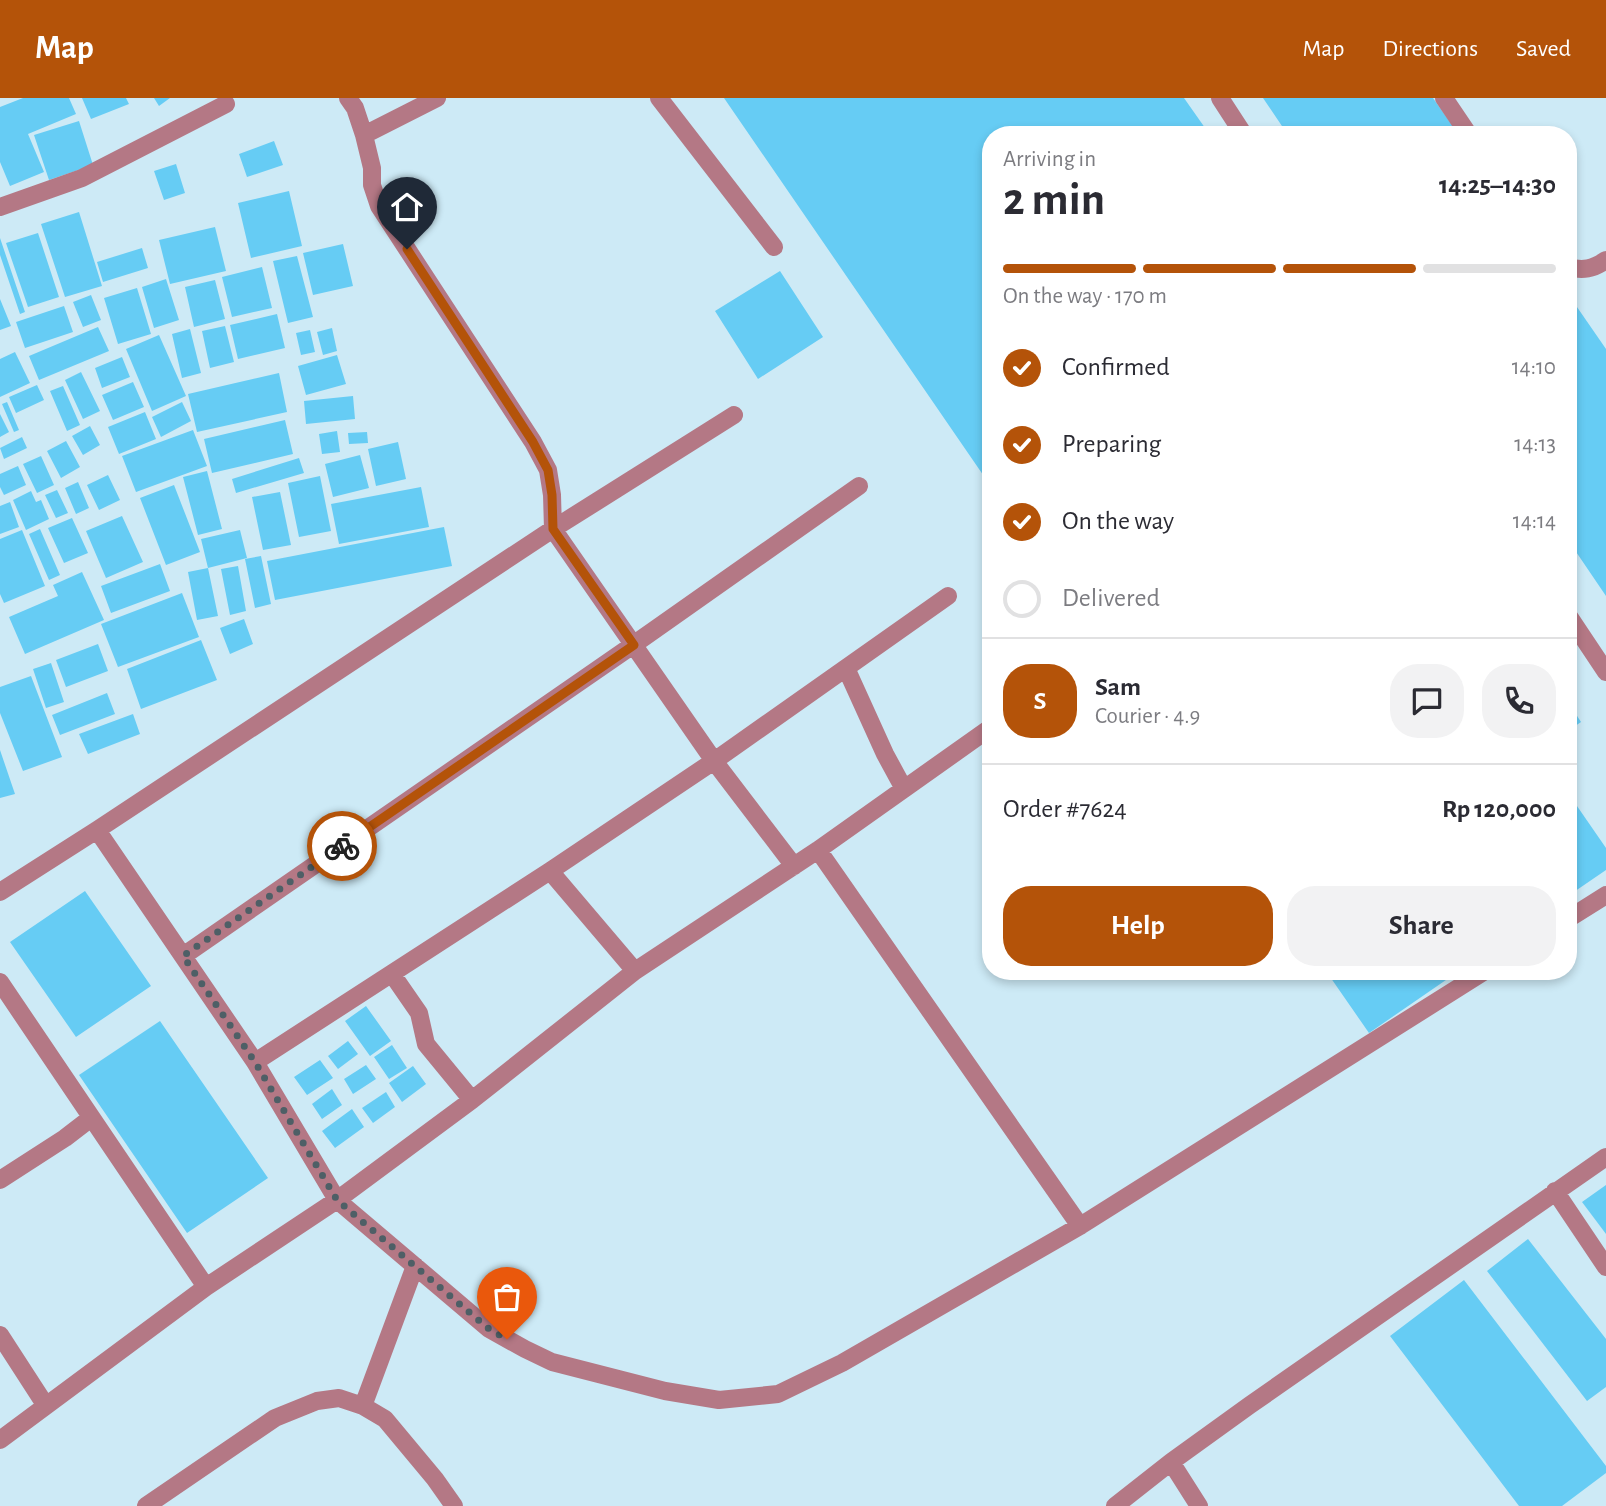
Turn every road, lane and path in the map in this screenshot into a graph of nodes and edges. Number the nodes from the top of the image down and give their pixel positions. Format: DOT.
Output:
graph roads {
  1 [pos="348,98"];
  2 [pos="437,98"];
  3 [pos="659,98"];
  4 [pos="1220,98"];
  5 [pos="1444,98"];
  6 [pos="226,104"];
  7 [pos="1238,126"];
  8 [pos="1463,126"];
  9 [pos="364,135"];
  10 [pos="0,207"];
  11 [pos="774,247"];
  12 [pos="1606,260"];
  13 [pos="1577,269"];
  14 [pos="734,415"];
  15 [pos="859,486"];
  16 [pos="553,529"];
  17 [pos="948,596"];
  18 [pos="1577,628"];
  19 [pos="634,645"];
  20 [pos="846,668"];
  21 [pos="1606,672"];
  22 [pos="982,734"];
  23 [pos="714,761"];
  24 [pos="904,789"];
  25 [pos="97,830"];
  26 [pos="818,850"];
  27 [pos="794,866"];
  28 [pos="550,871"];
  29 [pos="0,892"];
  30 [pos="1606,895"];
  31 [pos="1577,913"];
  32 [pos="183,956"];
  33 [pos="635,971"];
  34 [pos="392,974"];
  35 [pos="1471,980"];
  36 [pos="0,982"];
  37 [pos="255,1062"];
  38 [pos="472,1100"];
  39 [pos="91,1118"];
  40 [pos="1606,1157"];
  41 [pos="0,1180"];
  42 [pos="1555,1191"];
  43 [pos="337,1200"];
  44 [pos="1080,1226"];
  45 [pos="415,1266"];
  46 [pos="1606,1267"];
  47 [pos="206,1287"];
  48 [pos="0,1335"];
  49 [pos="46,1406"];
  50 [pos="363,1406"];
  51 [pos="0,1440"];
  52 [pos="1171,1462"];
  53 [pos="146,1506"];
  54 [pos="454,1506"];
  55 [pos="1115,1506"];
  56 [pos="1199,1506"];
  1 -- 9 [label="street"];
  2 -- 9 [label="street"];
  3 -- 11 [label="street"];
  4 -- 7 [label="street"];
  5 -- 8 [label="street"];
  6 -- 10 [label="street"];
  9 -- 16 [label="street"];
  12 -- 13 [label="street"];
  14 -- 16 [label="street"];
  15 -- 19 [label="street"];
  16 -- 19 [label="street"];
  16 -- 25 [label="street"];
  17 -- 20 [label="street"];
  18 -- 21 [label="street"];
  19 -- 23 [label="street"];
  19 -- 32 [label="street"];
  20 -- 23 [label="street"];
  20 -- 24 [label="street"];
  22 -- 24 [label="street"];
  23 -- 27 [label="street"];
  23 -- 28 [label="street"];
  24 -- 26 [label="street"];
  25 -- 29 [label="street"];
  25 -- 32 [label="street"];
  26 -- 27 [label="street"];
  26 -- 44 [label="street"];
  27 -- 33 [label="street"];
  28 -- 33 [label="street"];
  28 -- 34 [label="street"];
  30 -- 31 [label="street"];
  32 -- 37 [label="street"];
  33 -- 38 [label="street"];
  34 -- 37 [label="street"];
  34 -- 38 [label="street"];
  35 -- 44 [label="street"];
  36 -- 39 [label="street"];
  37 -- 43 [label="street"];
  38 -- 43 [label="street"];
  39 -- 41 [label="street"];
  39 -- 47 [label="street"];
  40 -- 42 [label="street"];
  42 -- 46 [label="street"];
  42 -- 52 [label="street"];
  43 -- 45 [label="street"];
  43 -- 47 [label="street"];
  44 -- 45 [label="street"];
  45 -- 50 [label="street"];
  47 -- 49 [label="street"];
  48 -- 49 [label="street"];
  49 -- 51 [label="street"];
  50 -- 53 [label="street"];
  50 -- 54 [label="street"];
  52 -- 55 [label="street"];
  52 -- 56 [label="street"];
}
